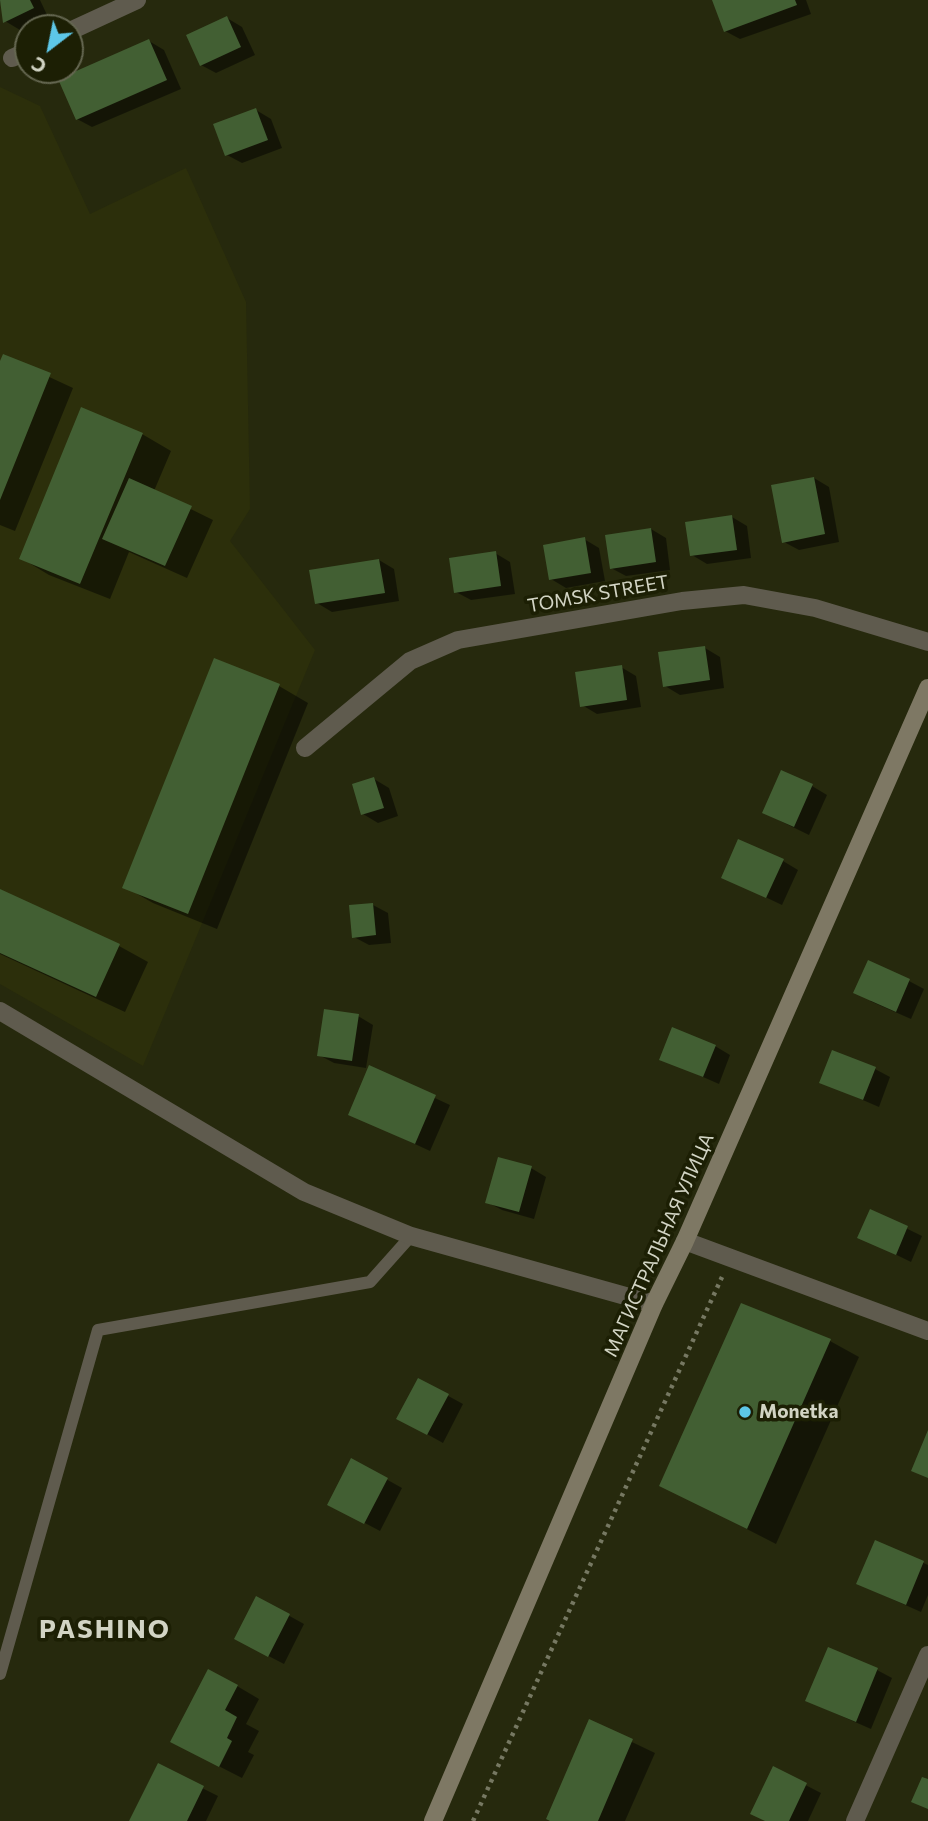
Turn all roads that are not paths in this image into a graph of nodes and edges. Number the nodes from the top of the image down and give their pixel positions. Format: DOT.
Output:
graph roads {
  1 [pos="137,0"];
  2 [pos="84,25"];
  3 [pos="928,642"];
  4 [pos="928,688"];
  5 [pos="305,748"];
  6 [pos="0,1011"];
  7 [pos="411,1236"];
  8 [pos="685,1241"];
  9 [pos="654,1304"];
  10 [pos="928,1331"];
  11 [pos="928,1655"];
  12 [pos="0,1674"];
  13 [pos="433,1821"];
  14 [pos="855,1821"];
  1 -- 2 [label="street"];
  3 -- 5 [label="street, TOMSK STREET"];
  4 -- 8 [label="main road, МАГИСТРАЛЬНАЯ УЛИЦА"];
  6 -- 7 [label="street"];
  7 -- 9 [label="street"];
  7 -- 12 [label="lane"];
  8 -- 9 [label="main road, МАГИСТРАЛЬНАЯ УЛИЦА"];
  8 -- 10 [label="street"];
  9 -- 13 [label="main road, МАГИСТРАЛЬНАЯ УЛИЦА"];
  11 -- 14 [label="street"];
}
